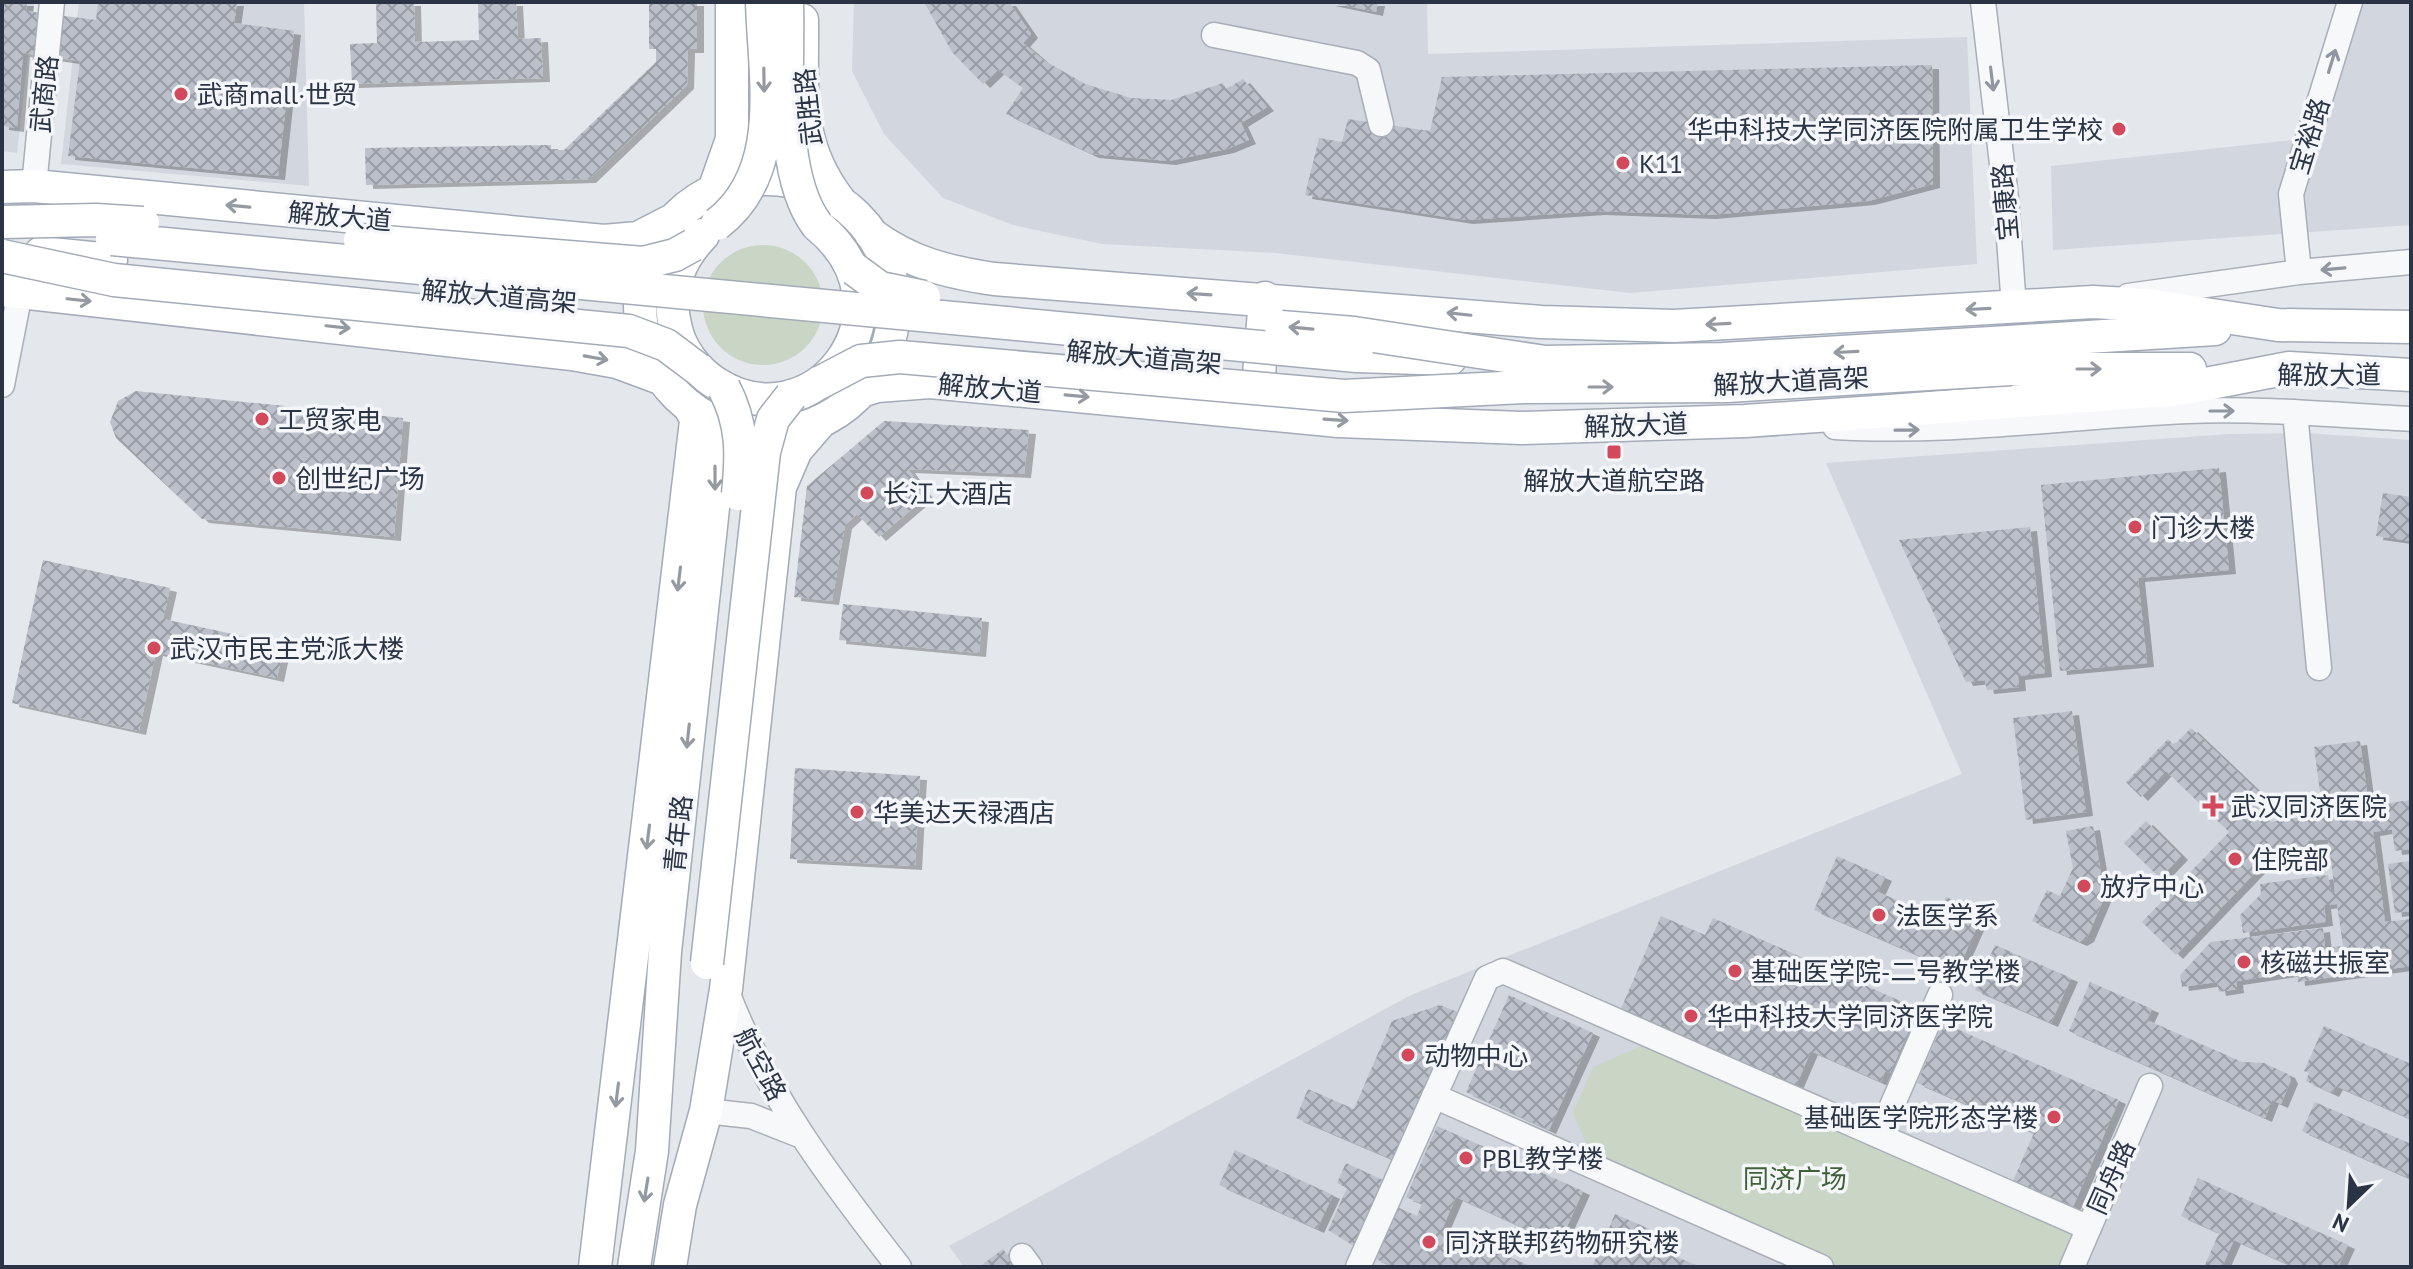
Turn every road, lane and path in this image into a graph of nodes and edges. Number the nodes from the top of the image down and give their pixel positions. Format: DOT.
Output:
graph roads {
  1 [pos="52,2"];
  2 [pos="732,2"];
  3 [pos="762,2"];
  4 [pos="787,2"];
  5 [pos="802,2"];
  6 [pos="1983,2"];
  7 [pos="2350,2"];
  8 [pos="1214,35"];
  9 [pos="1381,124"];
  10 [pos="2,184"];
  11 [pos="34,186"];
  12 [pos="714,190"];
  13 [pos="841,203"];
  14 [pos="673,219"];
  15 [pos="2,222"];
  16 [pos="2,229"];
  17 [pos="871,234"];
  18 [pos="693,245"];
  19 [pos="2,249"];
  20 [pos="2,256"];
  21 [pos="2411,262"];
  22 [pos="854,269"];
  23 [pos="2299,272"];
  24 [pos="11,292"];
  25 [pos="1265,298"];
  26 [pos="2093,302"];
  27 [pos="2014,307"];
  28 [pos="2278,325"];
  29 [pos="1674,326"];
  30 [pos="2411,327"];
  31 [pos="2009,356"];
  32 [pos="1545,362"];
  33 [pos="2289,368"];
  34 [pos="698,369"];
  35 [pos="2411,375"];
  36 [pos="663,379"];
  37 [pos="821,382"];
  38 [pos="2,385"];
  39 [pos="1523,387"];
  40 [pos="724,388"];
  41 [pos="861,391"];
  42 [pos="2101,395"];
  43 [pos="791,396"];
  44 [pos="2188,411"];
  45 [pos="693,412"];
  46 [pos="2295,412"];
  47 [pos="1256,413"];
  48 [pos="2411,419"];
  49 [pos="821,421"];
  50 [pos="1745,421"];
  51 [pos="1677,424"];
  52 [pos="2319,668"];
  53 [pos="697,960"];
  54 [pos="726,989"];
  55 [pos="1940,995"];
  56 [pos="2150,1086"];
  57 [pos="1434,1096"];
  58 [pos="706,1111"];
  59 [pos="802,1136"];
  60 [pos="1879,1136"];
  61 [pos="652,1151"];
  62 [pos="2089,1228"];
  63 [pos="675,1244"];
  64 [pos="595,1267"];
  65 [pos="634,1267"];
  66 [pos="899,1267"];
  67 [pos="1358,1267"];
  68 [pos="1821,1267"];
  69 [pos="2072,1267"];
  1 -- 11 [label="street, 武商路"];
  2 -- 12 [label="main road"];
  3 -- 18 [label="main road, one-way, bridge"];
  4 -- 22 [label="main road, bridge"];
  5 -- 13 [label="main road, 武胜路"];
  6 -- 27 [label="street, 宝康路, one-way"];
  23 -- 7 [label="street, 宝裕路, one-way"];
  8 -- 9 [label="street"];
  10 -- 11 [label="main road, 解放大道"];
  14 -- 11 [label="main road, 解放大道, one-way"];
  12 -- 13 [label="main road"];
  12 -- 14 [label="main road"];
  13 -- 17 [label="main road"];
  14 -- 36 [label="main road"];
  15 -- 18 [label="main road, bridge"];
  16 -- 32 [label="main road, 解放大道高架, bridge"];
  25 -- 17 [label="main road, 解放大道, one-way"];
  17 -- 41 [label="main road"];
  18 -- 34 [label="main road, bridge"];
  19 -- 39 [label="main road, 解放大道高架, bridge"];
  20 -- 34 [label="main road, bridge"];
  21 -- 23 [label="street, one-way"];
  32 -- 22 [label="main road, one-way, bridge"];
  22 -- 37 [label="main road, bridge"];
  23 -- 26 [label="street"];
  24 -- 36 [label="main road, one-way"];
  24 -- 38 [label="street"];
  29 -- 25 [label="main road, 解放大道, one-way"];
  25 -- 47 [label="main road"];
  26 -- 27 [label="main road, 解放大道"];
  26 -- 28 [label="main road, 解放大道"];
  27 -- 29 [label="main road, 解放大道, one-way"];
  28 -- 30 [label="main road, 解放大道"];
  28 -- 31 [label="main road, 解放大道高架"];
  29 -- 51 [label="main road"];
  31 -- 32 [label="main road, 解放大道高架, one-way, bridge"];
  31 -- 33 [label="main road, 解放大道高架, one-way"];
  39 -- 31 [label="main road, 解放大道高架, one-way, bridge"];
  33 -- 35 [label="main road, 解放大道"];
  33 -- 42 [label="main road, 解放大道"];
  34 -- 40 [label="main road"];
  36 -- 45 [label="main road"];
  37 -- 39 [label="main road, bridge"];
  37 -- 43 [label="main road"];
  40 -- 43 [label="main road"];
  40 -- 53 [label="main road, bridge"];
  41 -- 47 [label="main road, 解放大道, one-way"];
  41 -- 49 [label="main road"];
  42 -- 44 [label="main road"];
  42 -- 50 [label="main road, 解放大道"];
  43 -- 53 [label="main road, bridge"];
  44 -- 46 [label="street, one-way"];
  50 -- 44 [label="street, one-way"];
  45 -- 49 [label="main road"];
  45 -- 61 [label="main road, 青年路, one-way"];
  45 -- 64 [label="main road, one-way"];
  46 -- 48 [label="street"];
  46 -- 52 [label="street"];
  47 -- 51 [label="main road, 解放大道, one-way"];
  49 -- 54 [label="main road"];
  50 -- 51 [label="main road, 解放大道"];
  53 -- 61 [label="main road"];
  53 -- 63 [label="main road"];
  54 -- 58 [label="main road"];
  54 -- 59 [label="street, 航空路"];
  55 -- 60 [label="street"];
  56 -- 62 [label="street, 同舟路"];
  57 -- 60 [label="street"];
  57 -- 67 [label="street"];
  57 -- 68 [label="street"];
  58 -- 59 [label="street, 航空路"];
  58 -- 63 [label="main road"];
  59 -- 66 [label="street, 航空路"];
  60 -- 62 [label="street"];
  61 -- 65 [label="main road, 青年路, one-way"];
  62 -- 69 [label="street, 同舟路"];
}
